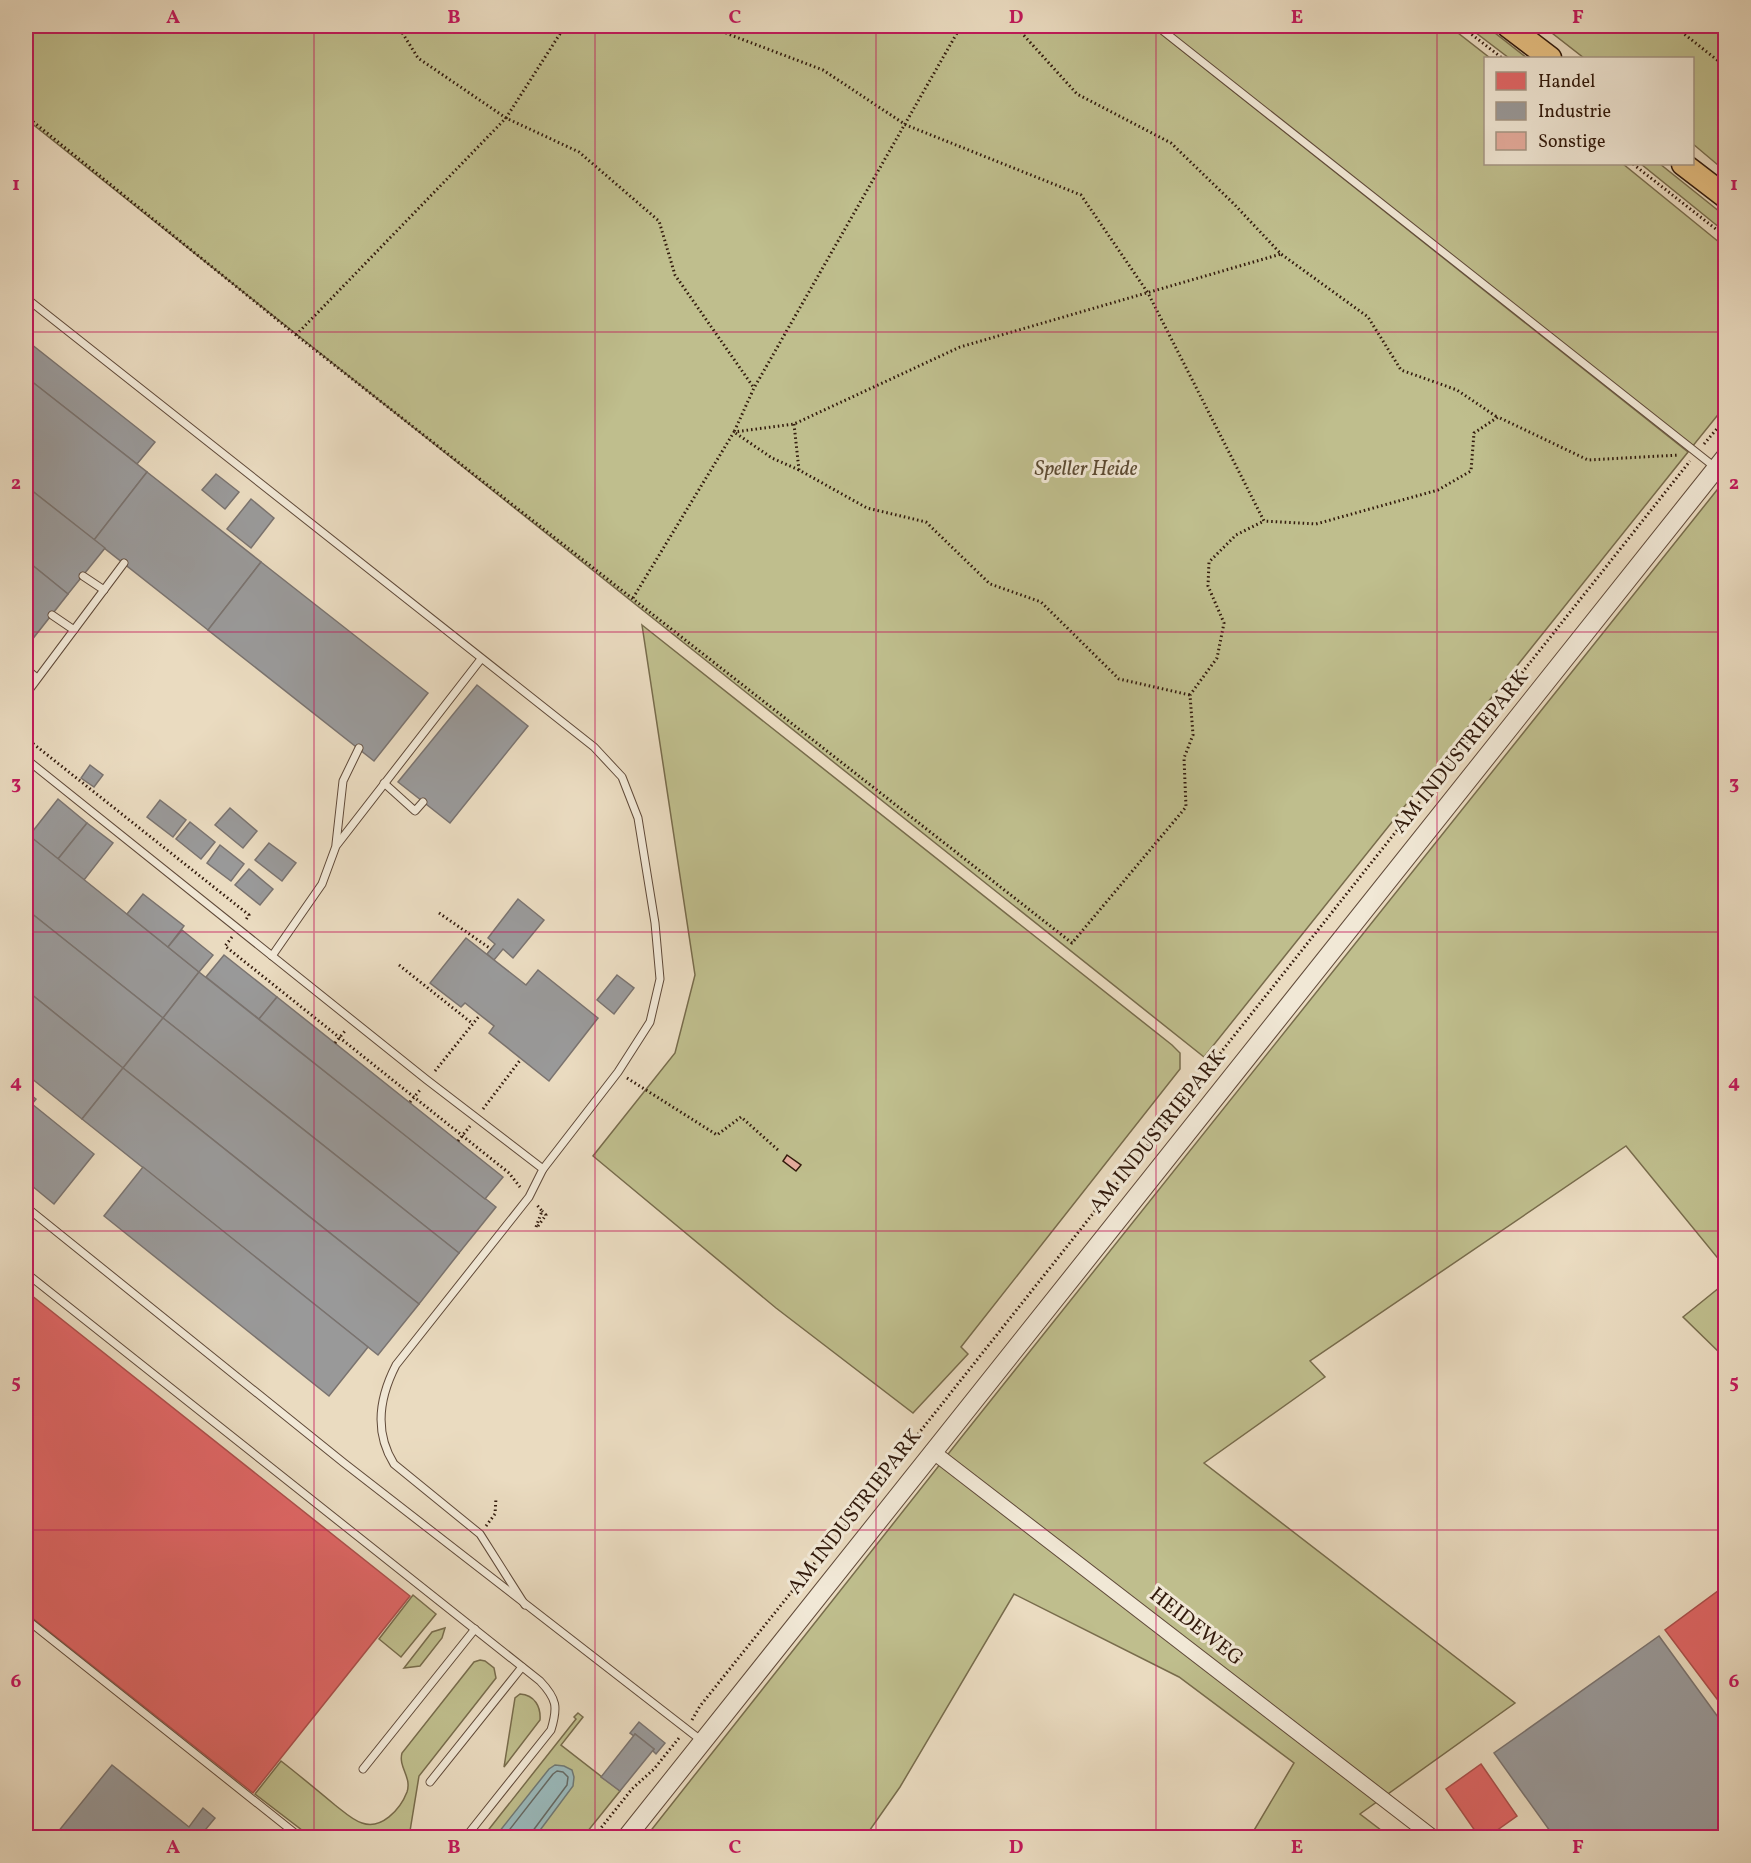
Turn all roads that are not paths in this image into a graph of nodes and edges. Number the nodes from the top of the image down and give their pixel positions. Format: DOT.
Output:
graph roads {
  1 [pos="1156,26"];
  2 [pos="1508,26"];
  3 [pos="1549,57"];
  4 [pos="1684,165"];
  5 [pos="1725,197"];
  6 [pos="26,298"];
  7 [pos="1721,462"];
  8 [pos="124,563"];
  9 [pos="83,576"];
  10 [pos="104,590"];
  11 [pos="52,615"];
  12 [pos="74,630"];
  13 [pos="481,659"];
  14 [pos="26,669"];
  15 [pos="37,678"];
  16 [pos="26,694"];
  17 [pos="359,748"];
  18 [pos="26,759"];
  19 [pos="384,783"];
  20 [pos="423,802"];
  21 [pos="336,846"];
  22 [pos="272,956"];
  23 [pos="543,1169"];
  24 [pos="26,1207"];
  25 [pos="26,1273"];
  26 [pos="932,1451"];
  27 [pos="525,1605"];
  28 [pos="26,1620"];
  29 [pos="475,1629"];
  30 [pos="522,1667"];
  31 [pos="702,1741"];
  32 [pos="363,1769"];
  33 [pos="430,1782"];
  34 [pos="301,1838"];
  35 [pos="465,1838"];
  36 [pos="626,1838"];
  37 [pos="1434,1838"];
  1 -- 7 [label="lane"];
  2 -- 3 [label="main road"];
  4 -- 5 [label="main road"];
  6 -- 13 [label="lane"];
  7 -- 26 [label="street, AM INDUSTRIEPARK"];
  8 -- 10 [label="lane"];
  9 -- 10 [label="lane"];
  10 -- 12 [label="lane"];
  11 -- 12 [label="lane"];
  12 -- 15 [label="lane"];
  13 -- 19 [label="lane"];
  13 -- 23 [label="lane"];
  14 -- 15 [label="lane"];
  15 -- 16 [label="lane"];
  17 -- 21 [label="lane"];
  18 -- 22 [label="lane"];
  19 -- 20 [label="lane"];
  19 -- 21 [label="lane"];
  21 -- 22 [label="lane"];
  22 -- 23 [label="lane"];
  23 -- 27 [label="lane"];
  24 -- 27 [label="lane"];
  25 -- 29 [label="lane"];
  26 -- 31 [label="street, AM INDUSTRIEPARK"];
  26 -- 37 [label="street, HEIDEWEG"];
  27 -- 31 [label="lane"];
  28 -- 34 [label="lane"];
  29 -- 30 [label="lane"];
  29 -- 32 [label="lane"];
  30 -- 33 [label="lane"];
  30 -- 35 [label="lane"];
  31 -- 36 [label="street, AM INDUSTRIEPARK"];
}
